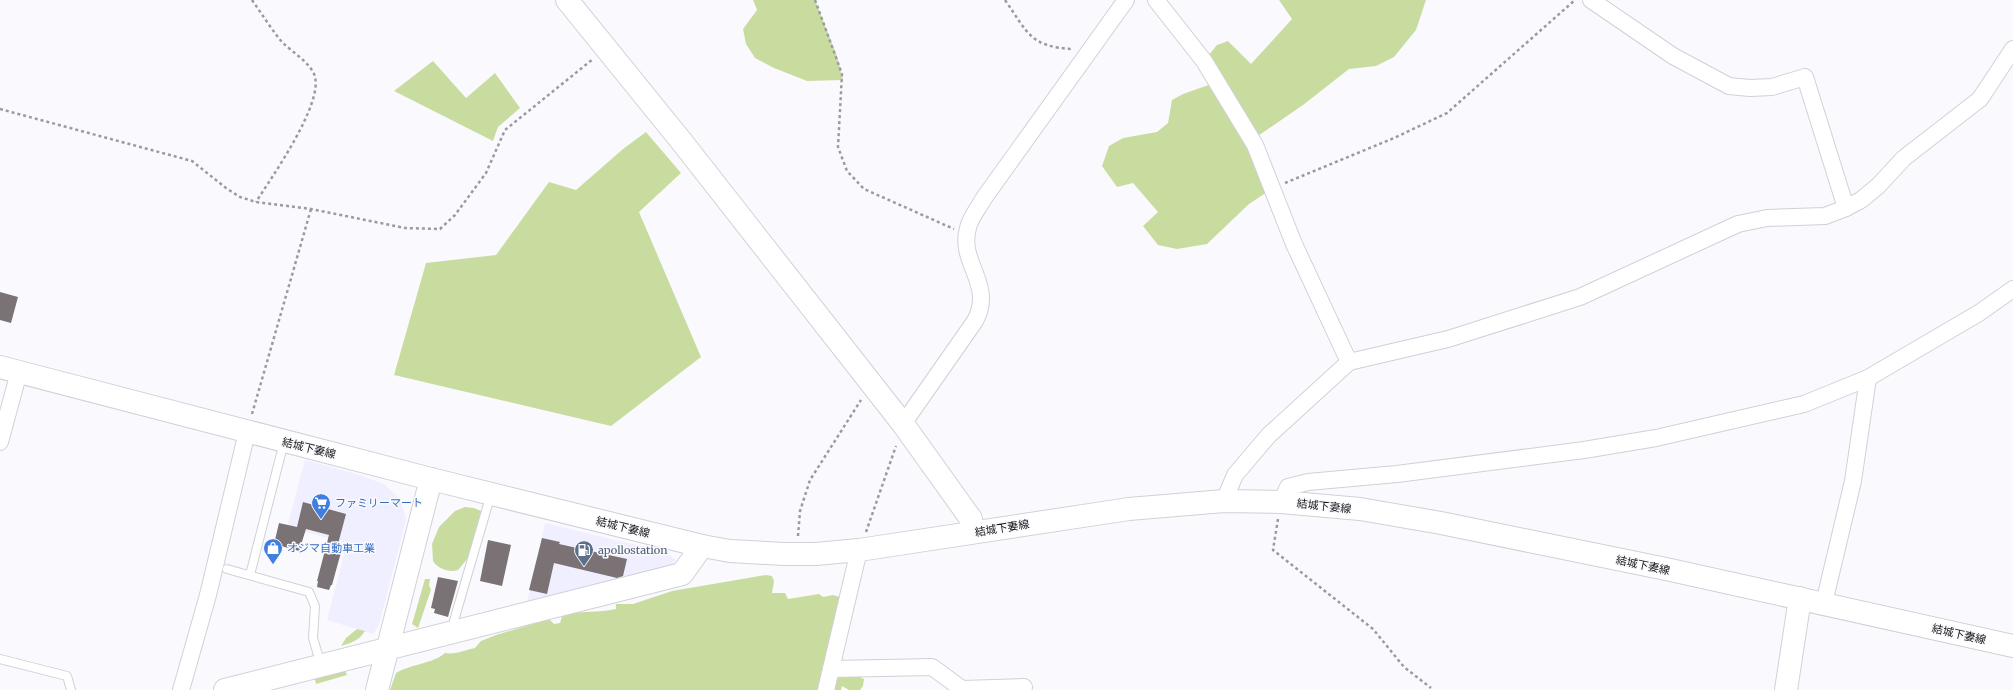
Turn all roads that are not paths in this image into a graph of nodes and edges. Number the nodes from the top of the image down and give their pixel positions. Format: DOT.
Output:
graph roads {
  1 [pos="567,0"];
  2 [pos="1126,0"];
  3 [pos="1156,0"];
  4 [pos="1591,0"];
  5 [pos="2013,49"];
  6 [pos="1846,208"];
  7 [pos="2013,289"];
  8 [pos="1349,362"];
  9 [pos="10,369"];
  10 [pos="1868,378"];
  11 [pos="903,424"];
  12 [pos="247,432"];
  13 [pos="285,441"];
  14 [pos="0,442"];
  15 [pos="431,479"];
  16 [pos="491,494"];
  17 [pos="1224,501"];
  18 [pos="1281,502"];
  19 [pos="973,532"];
  20 [pos="702,546"];
  21 [pos="859,550"];
  22 [pos="227,569"];
  23 [pos="250,575"];
  24 [pos="1800,598"];
  25 [pos="1824,604"];
  26 [pos="450,634"];
  27 [pos="2013,646"];
  28 [pos="387,650"];
  29 [pos="0,659"];
  30 [pos="321,665"];
  31 [pos="831,669"];
  32 [pos="1024,687"];
  33 [pos="231,689"];
  34 [pos="71,690"];
  35 [pos="181,690"];
  36 [pos="377,690"];
  37 [pos="826,690"];
  38 [pos="1786,690"];
  1 -- 11 [label="main road"];
  2 -- 11 [label="street"];
  3 -- 8 [label="street"];
  4 -- 6 [label="street"];
  5 -- 6 [label="street"];
  6 -- 8 [label="street"];
  7 -- 10 [label="street"];
  8 -- 17 [label="street"];
  9 -- 12 [label="main road, 結城下妻線"];
  9 -- 14 [label="street"];
  10 -- 18 [label="street"];
  10 -- 25 [label="street"];
  11 -- 19 [label="main road"];
  12 -- 13 [label="main road, 結城下妻線"];
  12 -- 35 [label="street"];
  13 -- 15 [label="main road, 結城下妻線"];
  13 -- 23 [label="lane"];
  15 -- 16 [label="main road, 結城下妻線"];
  15 -- 28 [label="main road"];
  16 -- 20 [label="main road, 結城下妻線"];
  16 -- 26 [label="lane"];
  17 -- 18 [label="main road, 結城下妻線"];
  17 -- 19 [label="main road, 結城下妻線"];
  18 -- 24 [label="main road, 結城下妻線"];
  19 -- 21 [label="main road, 結城下妻線"];
  20 -- 21 [label="main road, 結城下妻線"];
  20 -- 26 [label="main road"];
  21 -- 31 [label="street"];
  22 -- 23 [label="lane"];
  23 -- 30 [label="lane"];
  24 -- 25 [label="main road, 結城下妻線"];
  24 -- 38 [label="main road"];
  25 -- 27 [label="main road, 結城下妻線"];
  26 -- 28 [label="main road"];
  28 -- 30 [label="main road"];
  28 -- 36 [label="main road"];
  29 -- 34 [label="lane"];
  30 -- 33 [label="main road"];
  31 -- 32 [label="street"];
  31 -- 37 [label="street"];
}
